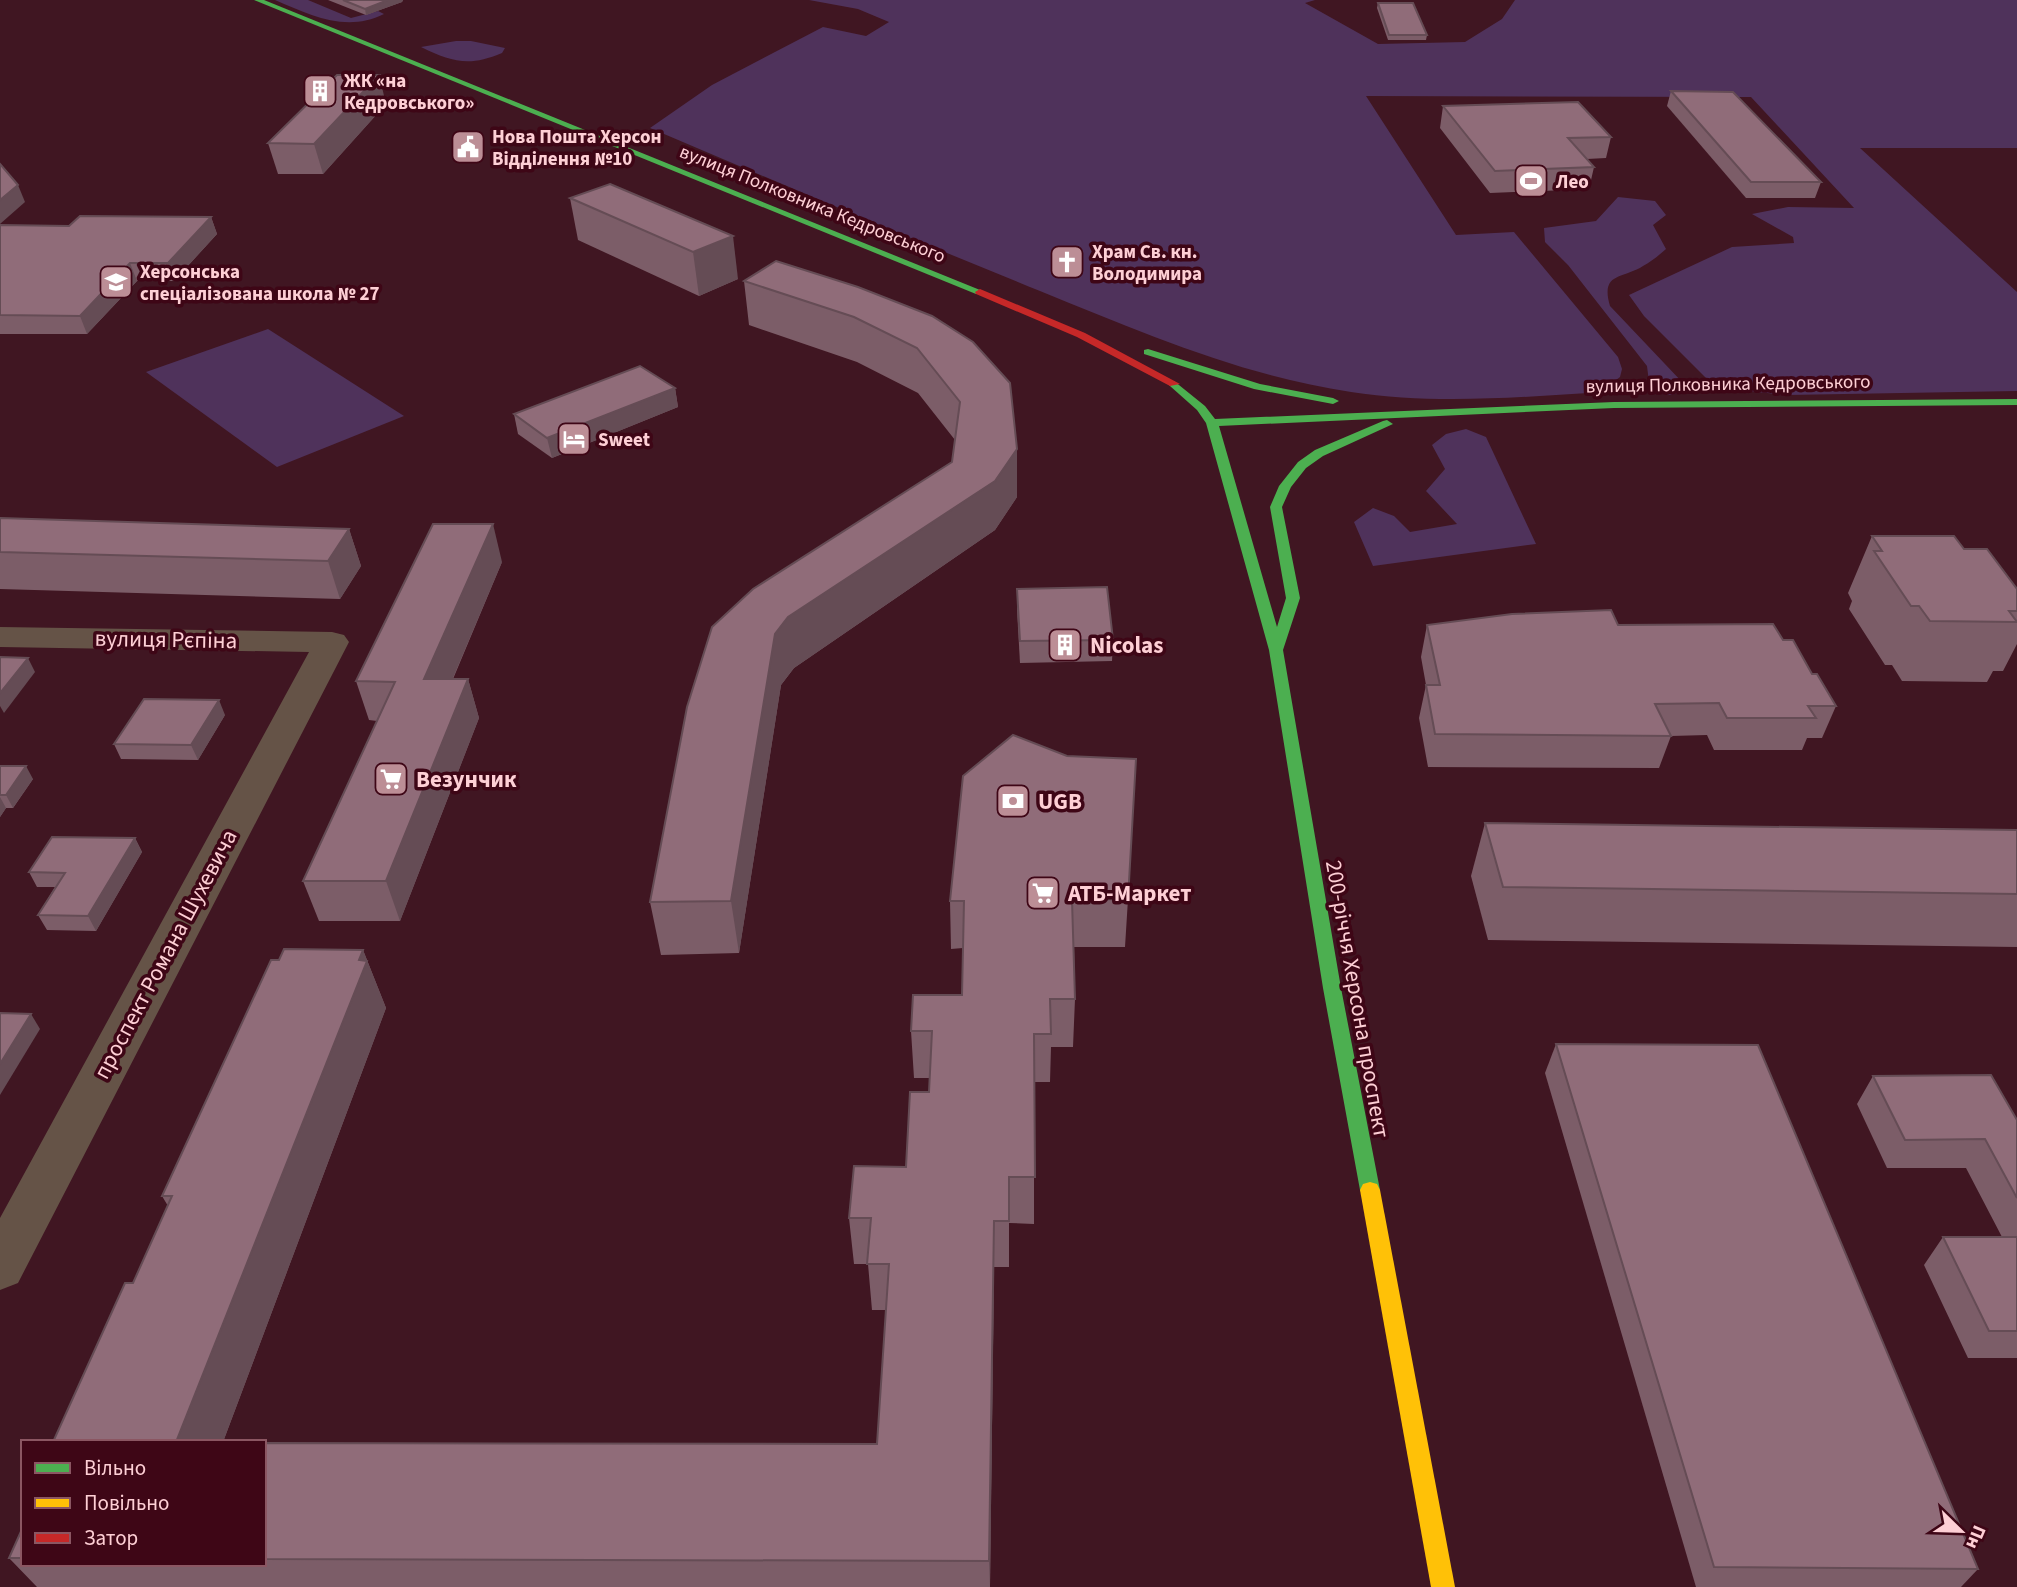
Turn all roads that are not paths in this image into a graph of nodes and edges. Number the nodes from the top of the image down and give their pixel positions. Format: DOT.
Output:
graph roads {
  1 [pos="258,0"];
  2 [pos="1081,335"];
  3 [pos="2017,401"];
  4 [pos="1439,411"];
  5 [pos="1212,424"];
  6 [pos="0,637"];
  7 [pos="332,642"];
  8 [pos="1276,650"];
  9 [pos="7,1240"];
  10 [pos="1443,1587"];
  1 -- 2 [label="street, вулиця Полковника Кедровського"];
  2 -- 4 [label="street, вулиця Полковника Кедровського"];
  2 -- 5 [label="street, вулиця Полковника Кедровського"];
  3 -- 4 [label="street, вулиця Полковника Кедровського"];
  4 -- 5 [label="street, вулиця Полковника Кедровського"];
  4 -- 8 [label="street, вулиця Полковника Кедровського"];
  5 -- 8 [label="street, 200-річчя Херсона проспект"];
  6 -- 7 [label="street, вулиця Рєпіна"];
  7 -- 9 [label="street, проспект Романа Шухевича"];
  8 -- 10 [label="street, 200-річчя Херсона проспект"];
}
